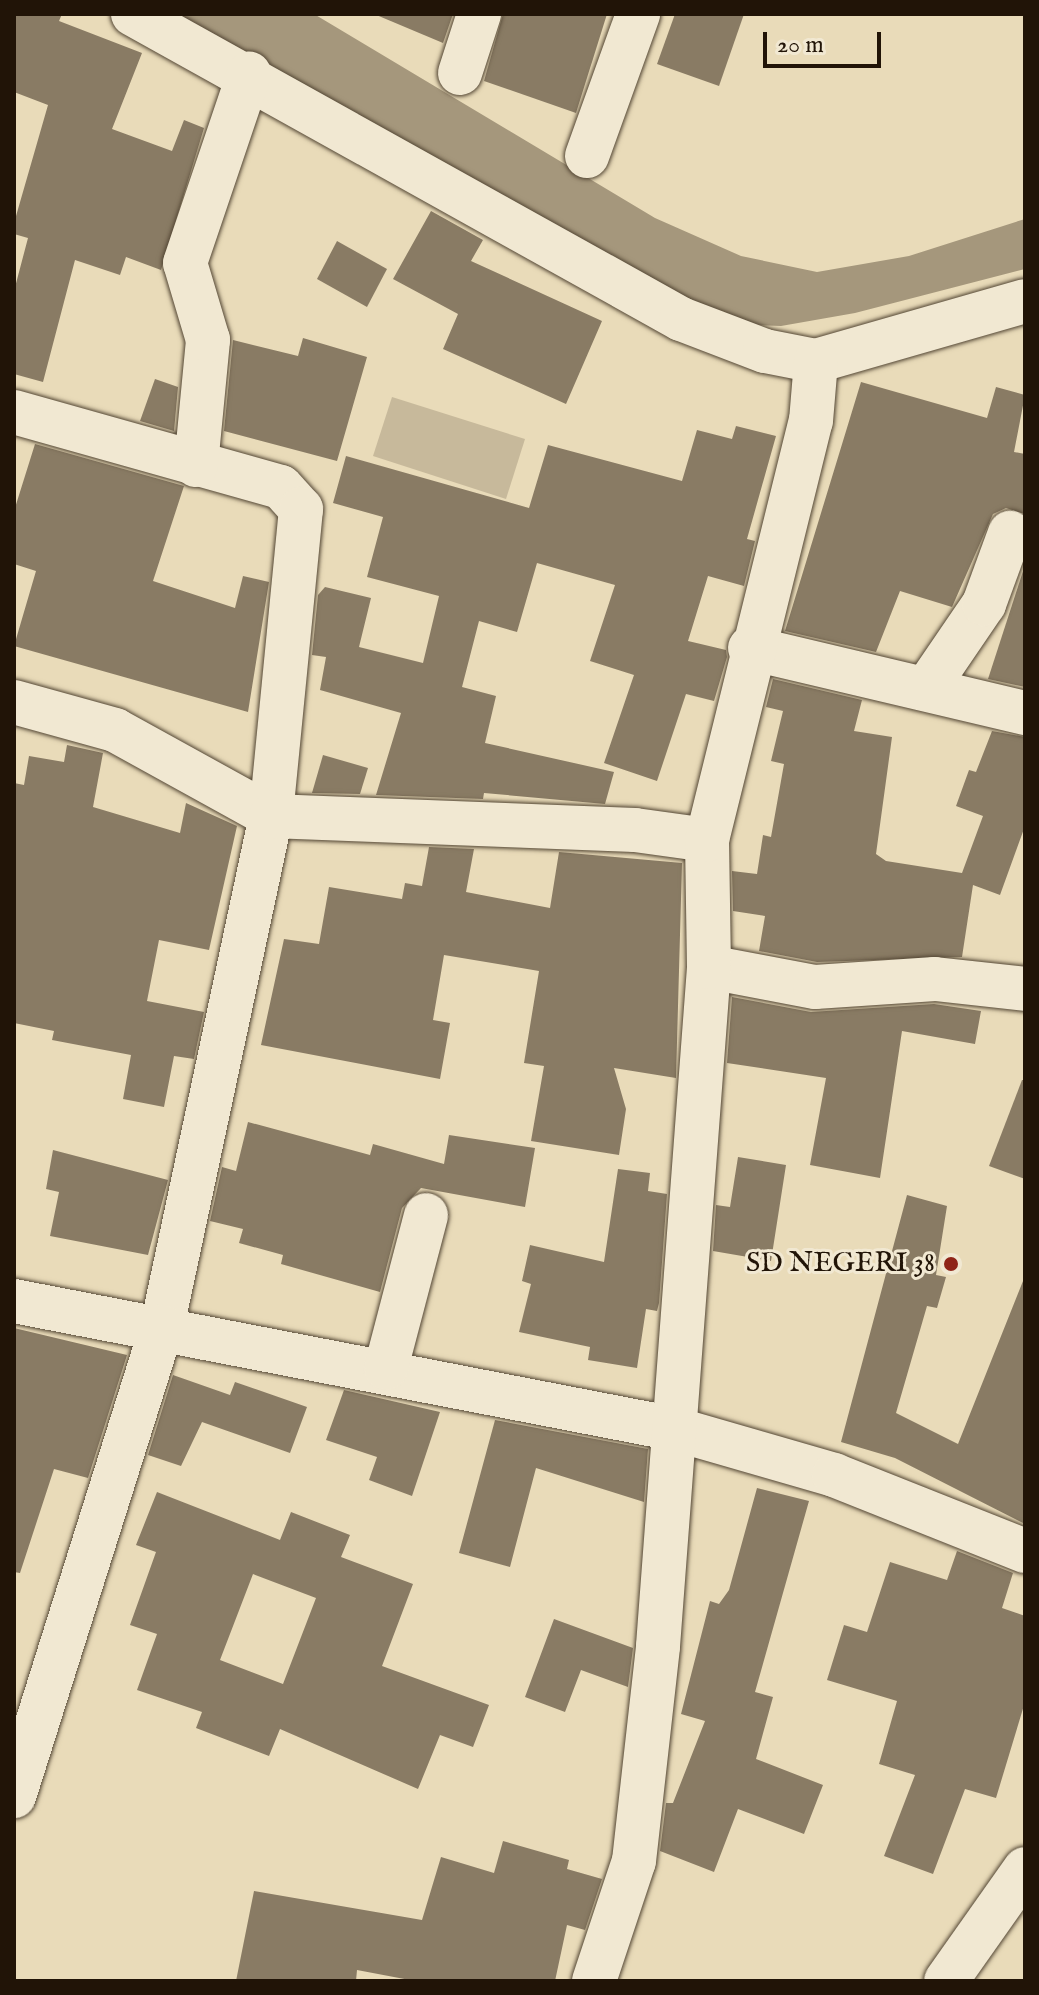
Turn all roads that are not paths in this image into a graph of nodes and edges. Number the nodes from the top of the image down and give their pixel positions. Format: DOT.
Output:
graph roads {
  1 [pos="133,14"];
  2 [pos="479,14"];
  3 [pos="638,14"];
  4 [pos="460,73"];
  5 [pos="249,74"];
  6 [pos="587,156"];
  7 [pos="1025,301"];
  8 [pos="816,361"];
  9 [pos="14,412"];
  10 [pos="196,465"];
  11 [pos="1010,533"];
  12 [pos="750,648"];
  13 [pos="926,689"];
  14 [pos="14,702"];
  15 [pos="1025,713"];
  16 [pos="271,816"];
  17 [pos="707,840"];
  18 [pos="709,967"];
  19 [pos="1025,989"];
  20 [pos="426,1215"];
  21 [pos="14,1301"];
  22 [pos="162,1327"];
  23 [pos="386,1368"];
  24 [pos="675,1429"];
  25 [pos="1025,1551"];
  26 [pos="14,1796"];
  27 [pos="1025,1869"];
  28 [pos="594,1981"];
  29 [pos="946,1981"];
  1 -- 5 [label="street"];
  2 -- 4 [label="street"];
  3 -- 6 [label="street"];
  5 -- 8 [label="street"];
  5 -- 10 [label="street"];
  7 -- 8 [label="street"];
  8 -- 12 [label="street"];
  9 -- 10 [label="street"];
  10 -- 16 [label="street"];
  11 -- 13 [label="street"];
  12 -- 13 [label="street"];
  12 -- 17 [label="street"];
  13 -- 15 [label="street"];
  14 -- 16 [label="street"];
  16 -- 17 [label="street"];
  16 -- 22 [label="street"];
  17 -- 18 [label="street"];
  18 -- 19 [label="street"];
  18 -- 24 [label="street"];
  20 -- 23 [label="street"];
  21 -- 22 [label="street"];
  22 -- 23 [label="street"];
  22 -- 26 [label="street"];
  23 -- 24 [label="street"];
  24 -- 25 [label="street"];
  24 -- 28 [label="street"];
  27 -- 29 [label="street"];
}
